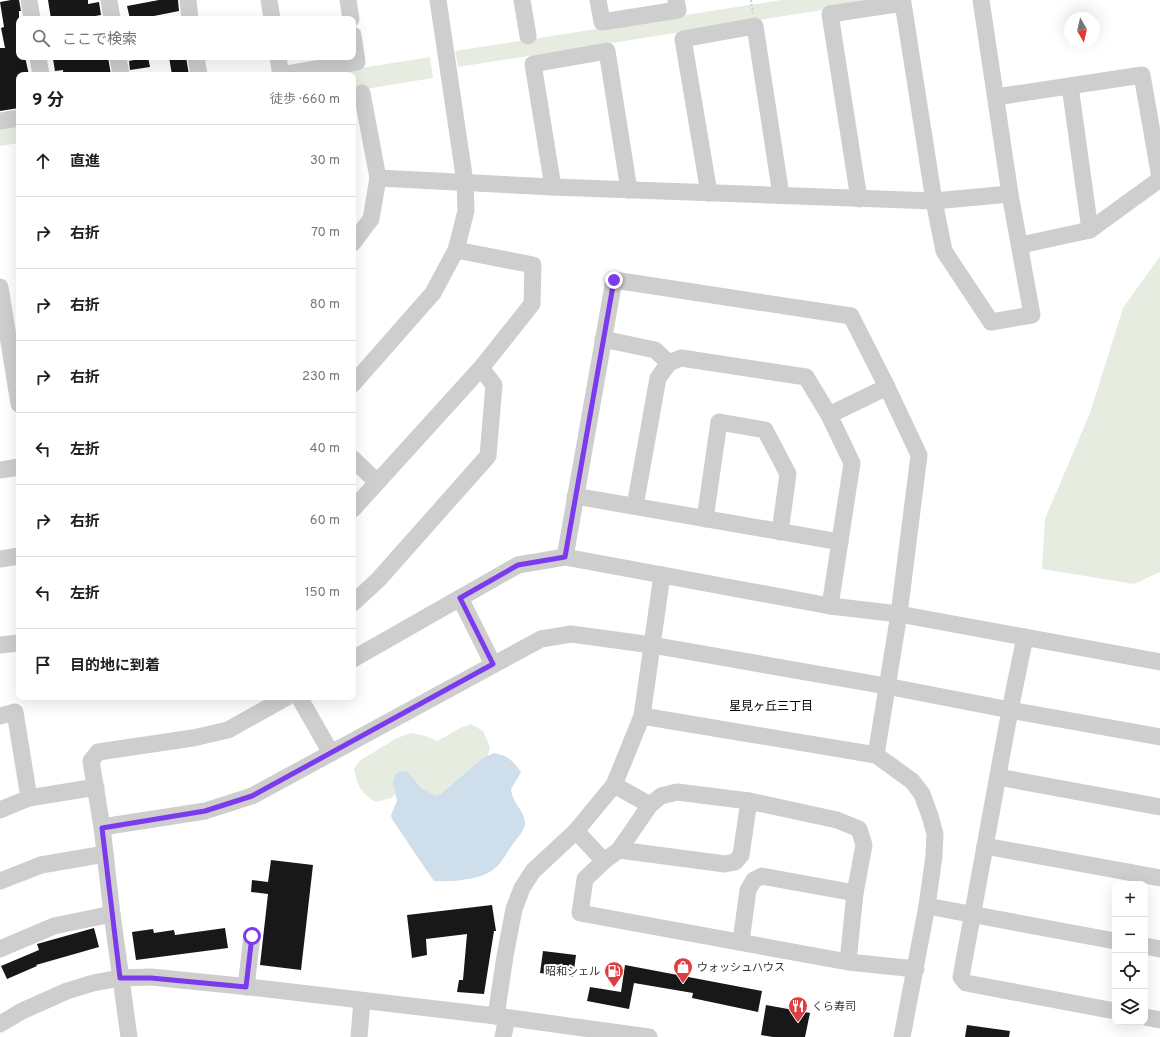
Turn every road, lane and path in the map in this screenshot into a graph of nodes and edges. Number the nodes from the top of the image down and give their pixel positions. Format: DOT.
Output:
graph roads {
  1 [pos="29,0"];
  2 [pos="109,0"];
  3 [pos="188,0"];
  4 [pos="269,0"];
  5 [pos="348,0"];
  6 [pos="438,0"];
  7 [pos="522,0"];
  8 [pos="598,0"];
  9 [pos="676,0"];
  10 [pos="981,0"];
  11 [pos="32,16"];
  12 [pos="112,16"];
  13 [pos="190,16"];
  14 [pos="272,16"];
  15 [pos="351,16"];
  16 [pos="528,36"];
  17 [pos="356,55"];
  18 [pos="38,60"];
  19 [pos="118,60"];
  20 [pos="196,60"];
  21 [pos="278,60"];
  22 [pos="40,72"];
  23 [pos="120,72"];
  24 [pos="198,72"];
  25 [pos="280,72"];
  26 [pos="299,72"];
  27 [pos="1070,86"];
  28 [pos="362,93"];
  29 [pos="996,97"];
  30 [pos="16,118"];
  31 [pos="0,121"];
  32 [pos="378,178"];
  33 [pos="1160,179"];
  34 [pos="465,182"];
  35 [pos="554,187"];
  36 [pos="629,190"];
  37 [pos="709,193"];
  38 [pos="1010,194"];
  39 [pos="781,195"];
  40 [pos="859,199"];
  41 [pos="934,201"];
  42 [pos="1090,230"];
  43 [pos="356,240"];
  44 [pos="1020,244"];
  45 [pos="456,250"];
  46 [pos="0,287"];
  47 [pos="603,339"];
  48 [pos="668,363"];
  49 [pos="481,368"];
  50 [pos="356,381"];
  51 [pos="16,386"];
  52 [pos="887,387"];
  53 [pos="829,415"];
  54 [pos="356,462"];
  55 [pos="16,467"];
  56 [pos="0,470"];
  57 [pos="377,482"];
  58 [pos="575,496"];
  59 [pos="356,506"];
  60 [pos="635,506"];
  61 [pos="706,519"];
  62 [pos="780,532"];
  63 [pos="840,542"];
  64 [pos="16,556"];
  65 [pos="565,557"];
  66 [pos="0,559"];
  67 [pos="662,575"];
  68 [pos="460,598"];
  69 [pos="356,600"];
  70 [pos="830,606"];
  71 [pos="899,614"];
  72 [pos="1025,638"];
  73 [pos="16,643"];
  74 [pos="652,645"];
  75 [pos="0,646"];
  76 [pos="356,657"];
  77 [pos="1160,662"];
  78 [pos="493,664"];
  79 [pos="886,686"];
  80 [pos="282,700"];
  81 [pos="301,700"];
  82 [pos="1010,710"];
  83 [pos="0,716"];
  84 [pos="642,716"];
  85 [pos="1160,737"];
  86 [pos="331,753"];
  87 [pos="876,755"];
  88 [pos="998,777"];
  89 [pos="614,785"];
  90 [pos="96,787"];
  91 [pos="29,798"];
  92 [pos="749,801"];
  93 [pos="650,805"];
  94 [pos="1160,807"];
  95 [pos="0,810"];
  96 [pos="102,828"];
  97 [pos="576,831"];
  98 [pos="985,846"];
  99 [pos="619,850"];
  100 [pos="105,854"];
  101 [pos="604,861"];
  102 [pos="1160,878"];
  103 [pos="0,881"];
  104 [pos="855,892"];
  105 [pos="927,906"];
  106 [pos="112,914"];
  107 [pos="973,915"];
  108 [pos="252,936"];
  109 [pos="1112,940"];
  110 [pos="741,941"];
  111 [pos="1148,947"];
  112 [pos="0,949"];
  113 [pos="1160,949"];
  114 [pos="848,962"];
  115 [pos="916,969"];
  116 [pos="120,978"];
  117 [pos="246,987"];
  118 [pos="362,1001"];
  119 [pos="1112,1010"];
  120 [pos="502,1017"];
  121 [pos="1148,1018"];
  122 [pos="1160,1020"];
  123 [pos="0,1024"];
  124 [pos="129,1037"];
  125 [pos="359,1037"];
  126 [pos="503,1037"];
  127 [pos="649,1037"];
  128 [pos="902,1037"];
  1 -- 11 [label="street"];
  2 -- 12 [label="street"];
  3 -- 13 [label="street"];
  4 -- 14 [label="street"];
  5 -- 15 [label="street"];
  6 -- 34 [label="street"];
  7 -- 16 [label="street"];
  8 -- 9 [label="street"];
  10 -- 29 [label="street"];
  17 -- 26 [label="street"];
  18 -- 22 [label="street"];
  19 -- 23 [label="street"];
  20 -- 24 [label="street"];
  21 -- 25 [label="street"];
  27 -- 29 [label="street"];
  27 -- 33 [label="street"];
  27 -- 42 [label="street"];
  28 -- 32 [label="street"];
  29 -- 38 [label="street"];
  30 -- 31 [label="street"];
  32 -- 34 [label="street"];
  32 -- 43 [label="street"];
  33 -- 42 [label="street"];
  34 -- 35 [label="street"];
  34 -- 45 [label="street"];
  35 -- 36 [label="street"];
  35 -- 36 [label="street"];
  36 -- 37 [label="street"];
  37 -- 39 [label="street"];
  37 -- 39 [label="street"];
  38 -- 41 [label="street"];
  38 -- 44 [label="street"];
  39 -- 40 [label="street"];
  40 -- 41 [label="street"];
  40 -- 41 [label="street"];
  41 -- 44 [label="street"];
  42 -- 44 [label="street"];
  45 -- 49 [label="street"];
  45 -- 50 [label="street"];
  46 -- 51 [label="street"];
  47 -- 48 [label="street"];
  47 -- 52 [label="street"];
  47 -- 58 [label="street"];
  48 -- 53 [label="street"];
  48 -- 60 [label="street"];
  49 -- 57 [label="street"];
  49 -- 69 [label="street"];
  52 -- 53 [label="street"];
  52 -- 71 [label="street"];
  53 -- 63 [label="street"];
  54 -- 57 [label="street"];
  55 -- 56 [label="street"];
  57 -- 59 [label="street"];
  58 -- 60 [label="street"];
  58 -- 65 [label="street"];
  60 -- 61 [label="street"];
  61 -- 62 [label="street"];
  61 -- 62 [label="street"];
  62 -- 63 [label="street"];
  63 -- 70 [label="street"];
  64 -- 66 [label="street"];
  65 -- 67 [label="street"];
  65 -- 68 [label="street"];
  67 -- 70 [label="street"];
  67 -- 74 [label="street"];
  68 -- 76 [label="street"];
  68 -- 78 [label="street"];
  70 -- 71 [label="street"];
  71 -- 72 [label="street"];
  71 -- 79 [label="street"];
  72 -- 77 [label="street"];
  72 -- 82 [label="street"];
  73 -- 75 [label="street"];
  74 -- 78 [label="street"];
  74 -- 79 [label="street"];
  74 -- 84 [label="street"];
  78 -- 86 [label="street"];
  79 -- 82 [label="street"];
  79 -- 87 [label="street"];
  80 -- 90 [label="street"];
  81 -- 86 [label="street"];
  82 -- 85 [label="street"];
  82 -- 88 [label="street"];
  83 -- 91 [label="street"];
  84 -- 87 [label="street"];
  84 -- 89 [label="street"];
  86 -- 96 [label="street"];
  87 -- 105 [label="street"];
  88 -- 94 [label="street"];
  88 -- 98 [label="street"];
  89 -- 93 [label="street"];
  89 -- 97 [label="street"];
  90 -- 91 [label="street"];
  90 -- 96 [label="street"];
  91 -- 95 [label="street"];
  92 -- 93 [label="street"];
  92 -- 99 [label="street"];
  92 -- 104 [label="street"];
  93 -- 99 [label="street"];
  96 -- 100 [label="street"];
  97 -- 101 [label="street"];
  97 -- 120 [label="street"];
  98 -- 102 [label="street"];
  98 -- 107 [label="street"];
  99 -- 101 [label="street"];
  100 -- 103 [label="street"];
  100 -- 106 [label="street"];
  101 -- 110 [label="street"];
  104 -- 110 [label="street"];
  104 -- 114 [label="street"];
  105 -- 107 [label="street"];
  105 -- 115 [label="street"];
  106 -- 112 [label="street"];
  106 -- 116 [label="street"];
  107 -- 109 [label="street"];
  107 -- 119 [label="street"];
  108 -- 117 [label="street"];
  110 -- 114 [label="street"];
  111 -- 113 [label="street"];
  114 -- 115 [label="street"];
  115 -- 128 [label="street"];
  116 -- 117 [label="street"];
  116 -- 123 [label="street"];
  116 -- 124 [label="street"];
  117 -- 118 [label="street"];
  118 -- 120 [label="street"];
  118 -- 125 [label="street"];
  120 -- 126 [label="street"];
  120 -- 127 [label="street"];
  121 -- 122 [label="street"];
}
